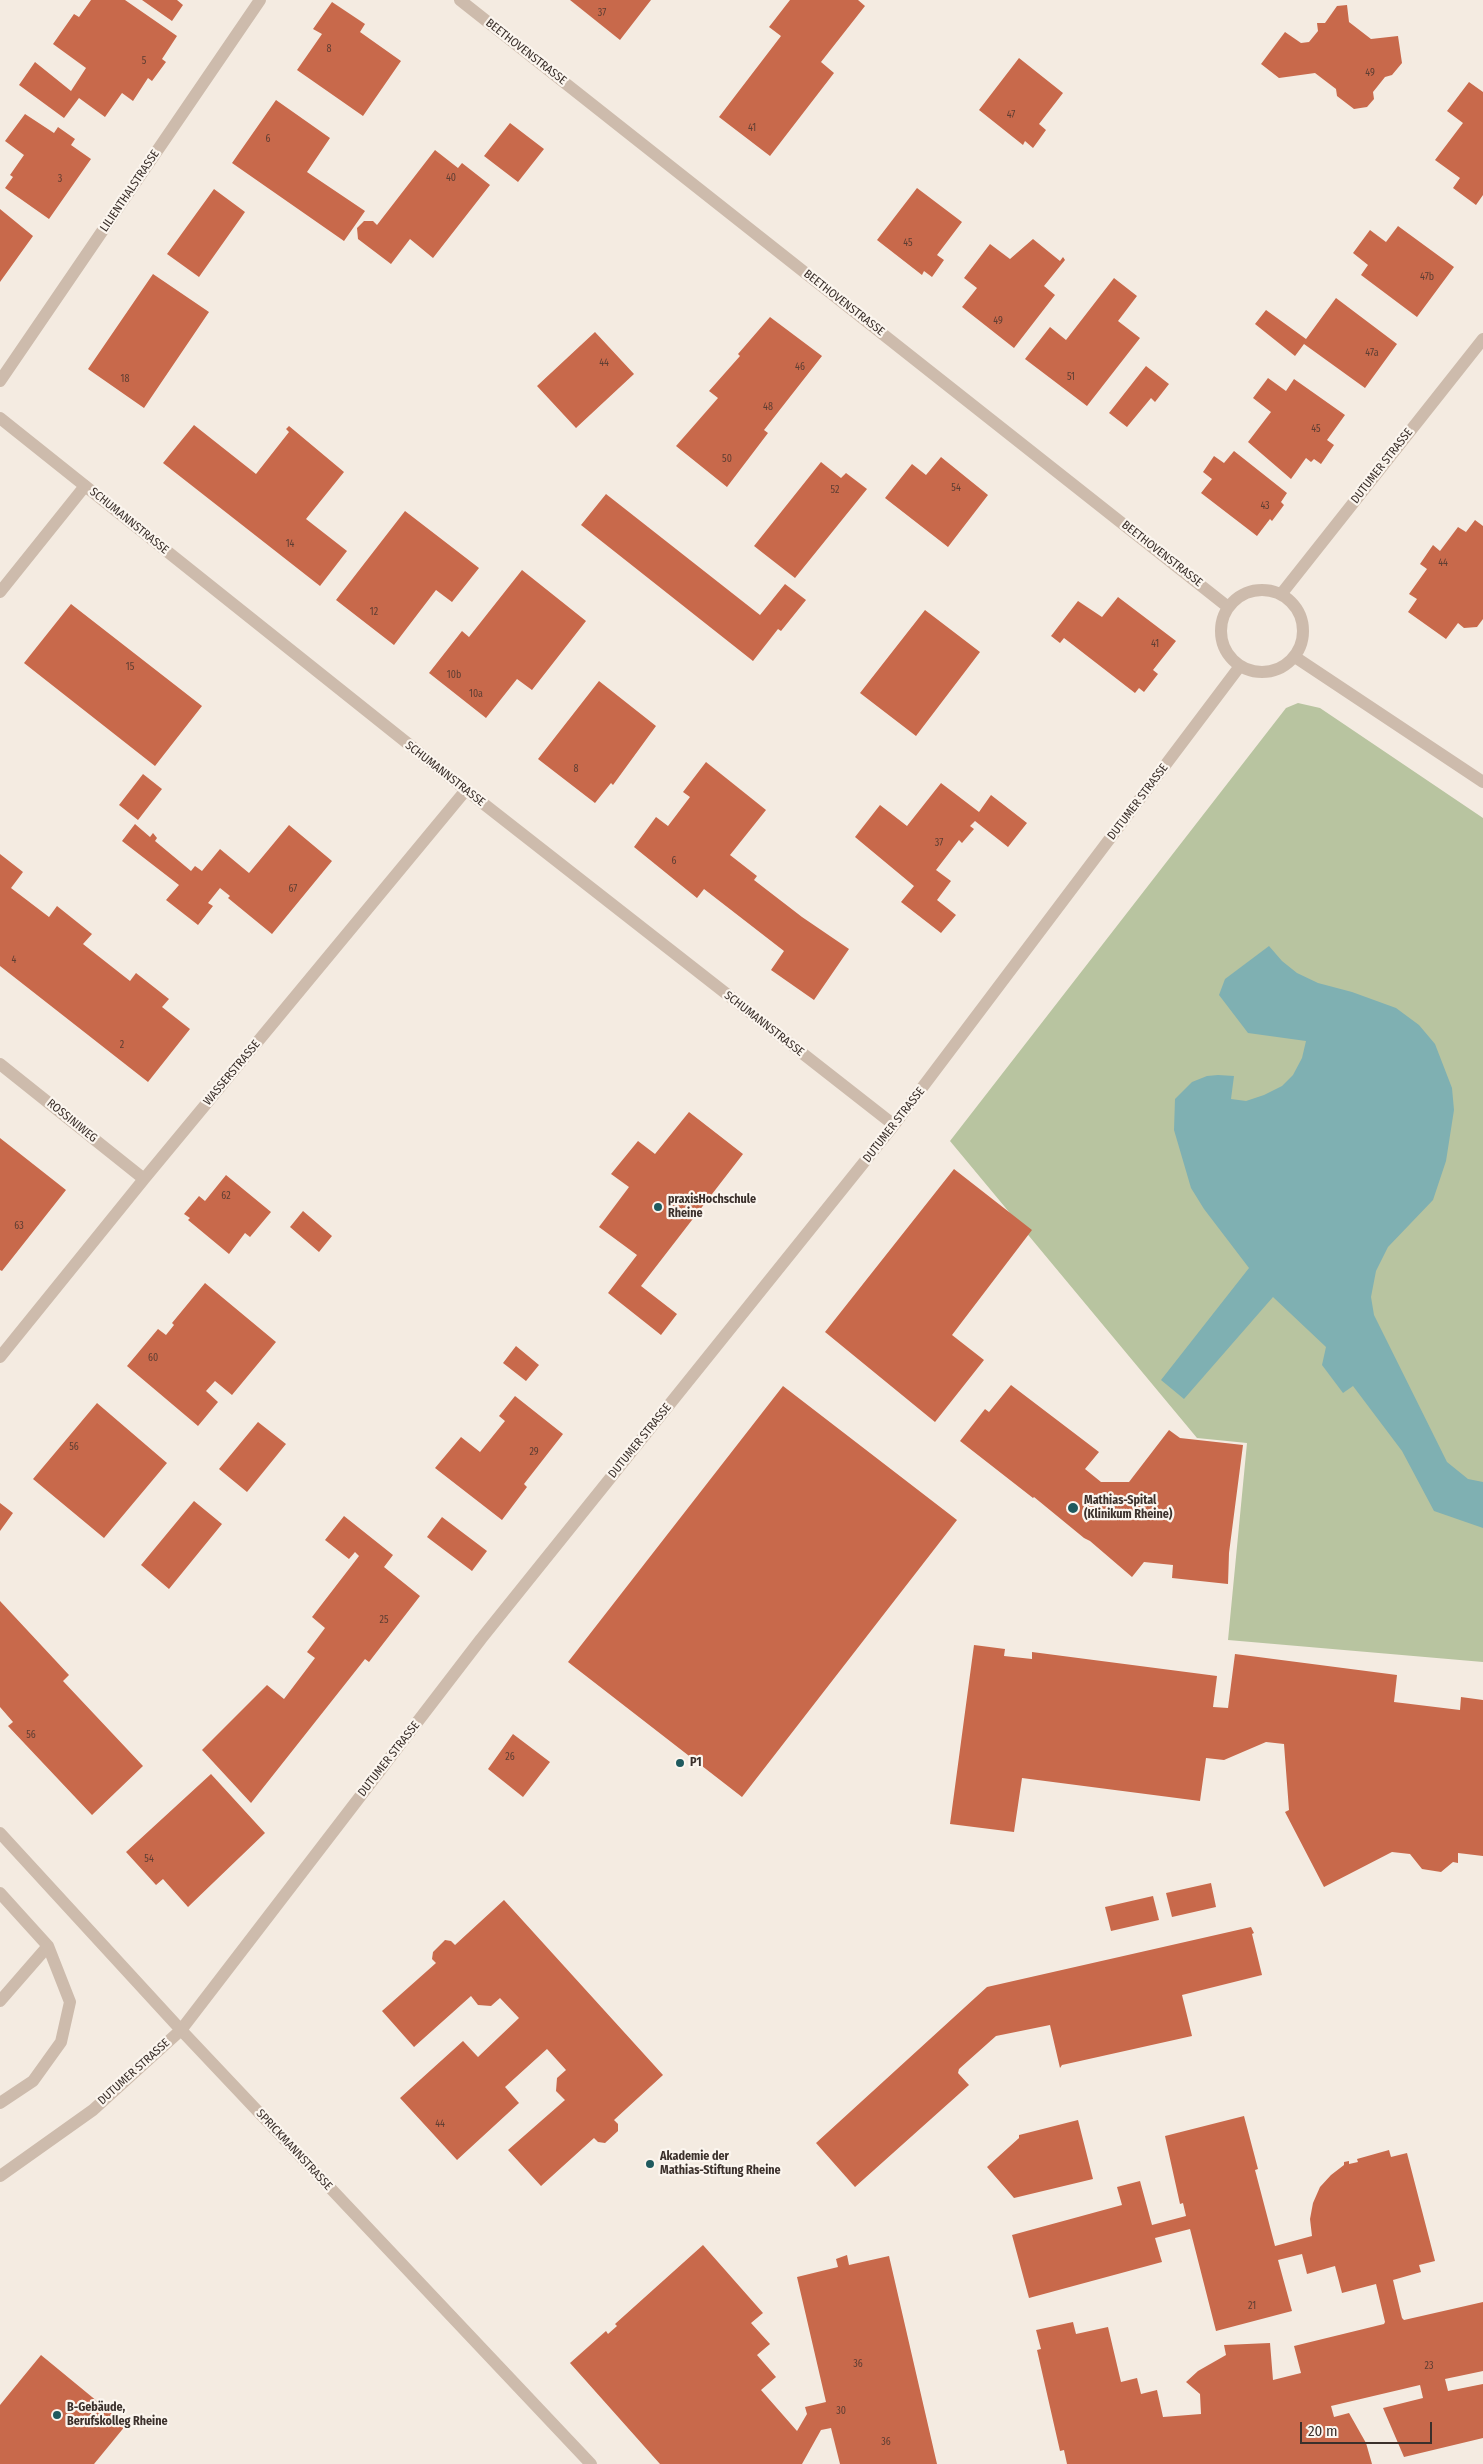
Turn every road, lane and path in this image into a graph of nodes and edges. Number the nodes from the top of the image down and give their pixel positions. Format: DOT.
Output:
graph roads {
  1 [pos="260,0"];
  2 [pos="460,0"];
  3 [pos="1483,339"];
  4 [pos="0,381"];
  5 [pos="0,418"];
  6 [pos="85,486"];
  7 [pos="0,592"];
  8 [pos="1282,594"];
  9 [pos="1228,606"];
  10 [pos="1295,656"];
  11 [pos="1240,666"];
  12 [pos="1483,782"];
  13 [pos="466,790"];
  14 [pos="0,1064"];
  15 [pos="894,1125"];
  16 [pos="144,1179"];
  17 [pos="0,1357"];
  18 [pos="0,1833"];
  19 [pos="0,1893"];
  20 [pos="48,1946"];
  21 [pos="0,2001"];
  22 [pos="181,2030"];
  23 [pos="0,2103"];
  24 [pos="0,2176"];
  25 [pos="591,2464"];
  1 -- 4 [label="street, LILIENTHALSTRASSE"];
  2 -- 9 [label="street, BEETHOVENSTRASSE"];
  3 -- 8 [label="street, DUTUMER STRASSE"];
  5 -- 6 [label="street, SCHUMANNSTRASSE"];
  6 -- 7 [label="street"];
  6 -- 13 [label="street, SCHUMANNSTRASSE"];
  8 -- 9 [label="street"];
  8 -- 10 [label="street"];
  9 -- 11 [label="street"];
  10 -- 11 [label="street"];
  10 -- 12 [label="street"];
  11 -- 15 [label="street, DUTUMER STRASSE"];
  13 -- 15 [label="street, SCHUMANNSTRASSE"];
  13 -- 16 [label="street, WASSERSTRASSE"];
  14 -- 16 [label="street, ROSSINIWEG"];
  15 -- 22 [label="street, DUTUMER STRASSE"];
  16 -- 17 [label="street, WASSERSTRASSE"];
  18 -- 22 [label="street, SPRICKMANNSTRASSE"];
  19 -- 20 [label="street"];
  20 -- 21 [label="street"];
  20 -- 23 [label="street"];
  22 -- 24 [label="street, DUTUMER STRASSE"];
  22 -- 25 [label="street, SPRICKMANNSTRASSE"];
}
